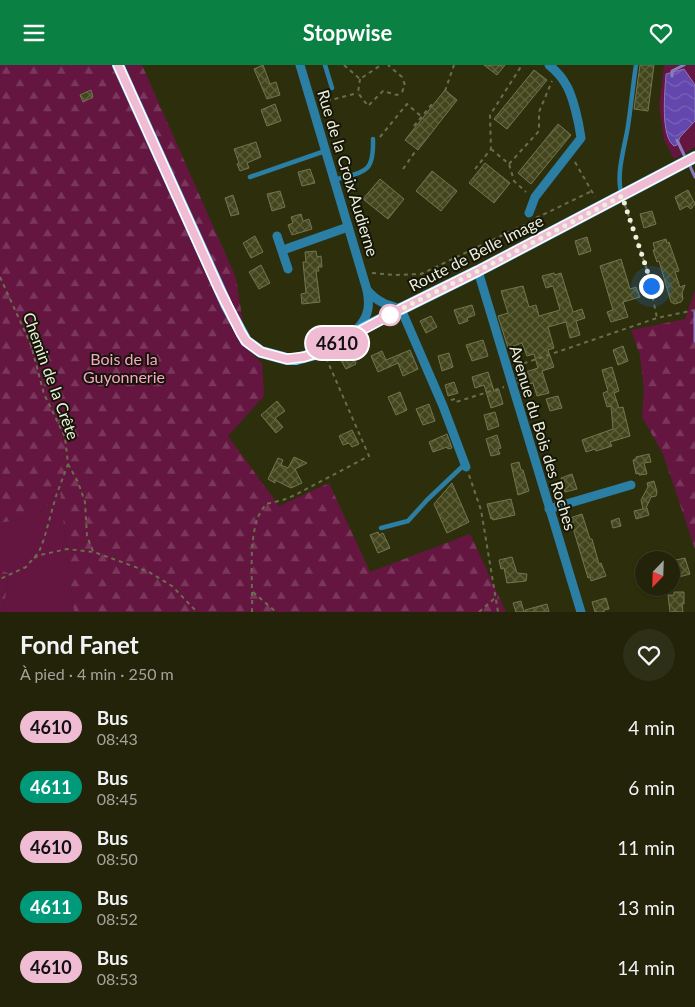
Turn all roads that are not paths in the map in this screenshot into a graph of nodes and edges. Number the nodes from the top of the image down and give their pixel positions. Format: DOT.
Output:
graph roads {
  1 [pos="118,65"];
  2 [pos="300,65"];
  3 [pos="325,65"];
  4 [pos="636,65"];
  5 [pos="552,68"];
  6 [pos="332,88"];
  7 [pos="374,139"];
  8 [pos="326,150"];
  9 [pos="690,160"];
  10 [pos="250,177"];
  11 [pos="334,180"];
  12 [pos="622,196"];
  13 [pos="529,213"];
  14 [pos="348,227"];
  15 [pos="277,236"];
  16 [pos="283,250"];
  17 [pos="288,269"];
  18 [pos="478,271"];
  19 [pos="367,290"];
  20 [pos="401,309"];
  21 [pos="353,334"];
  22 [pos="465,465"];
  23 [pos="631,485"];
  24 [pos="549,509"];
  25 [pos="381,528"];
  26 [pos="581,612"];
  1 -- 21 [label="main road, Route de Belle Image"];
  2 -- 8 [label="street, Rue de la Croix Audierne"];
  3 -- 6 [label="lane"];
  4 -- 12 [label="lane"];
  5 -- 13 [label="street"];
  7 -- 11 [label="lane"];
  8 -- 10 [label="lane"];
  8 -- 11 [label="street, Rue de la Croix Audierne"];
  9 -- 12 [label="main road, Route de Belle Image"];
  11 -- 14 [label="street, Rue de la Croix Audierne"];
  12 -- 18 [label="main road, Route de Belle Image"];
  14 -- 16 [label="street"];
  14 -- 19 [label="street, Rue de la Croix Audierne"];
  15 -- 16 [label="street"];
  16 -- 17 [label="street"];
  18 -- 20 [label="main road, Route de Belle Image"];
  18 -- 24 [label="street, Avenue du Bois des Roches"];
  19 -- 20 [label="street"];
  19 -- 21 [label="street, Rue de la Croix Audierne"];
  20 -- 21 [label="main road, Route de Belle Image"];
  20 -- 22 [label="street"];
  22 -- 25 [label="lane"];
  23 -- 24 [label="street"];
  24 -- 26 [label="street, Avenue du Bois des Roches"];
}
